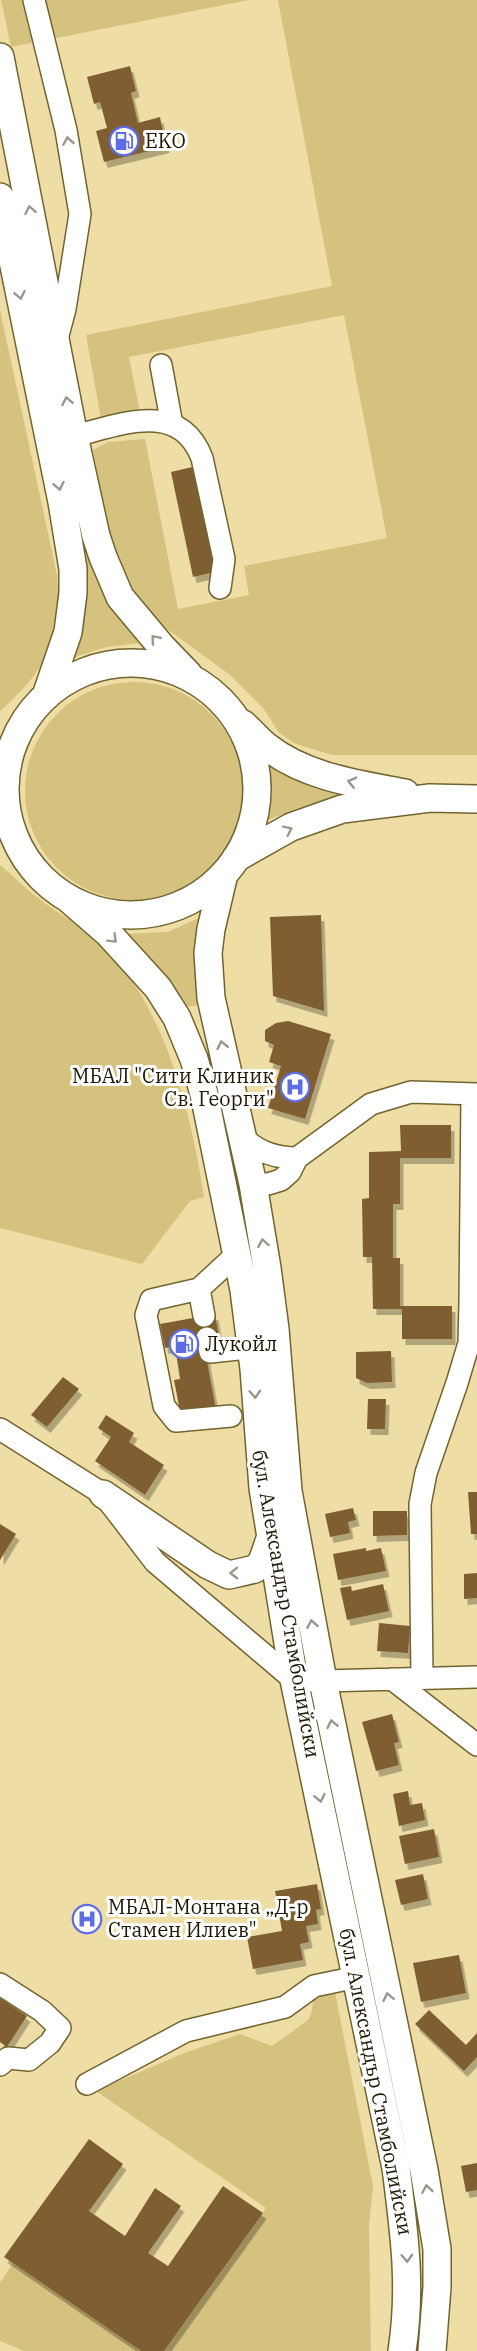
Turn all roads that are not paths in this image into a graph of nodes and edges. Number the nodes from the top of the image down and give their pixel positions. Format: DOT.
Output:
graph roads {
  1 [pos="34,0"];
  2 [pos="0,57"];
  3 [pos="0,197"];
  4 [pos="56,343"];
  5 [pos="161,365"];
  6 [pos="172,425"];
  7 [pos="74,436"];
  8 [pos="220,588"];
  9 [pos="196,681"];
  10 [pos="39,704"];
  11 [pos="229,710"];
  12 [pos="0,731"];
  13 [pos="430,798"];
  14 [pos="477,798"];
  15 [pos="0,845"];
  16 [pos="230,866"];
  17 [pos="34,870"];
  18 [pos="70,900"];
  19 [pos="475,1094"];
  20 [pos="204,1095"];
  21 [pos="243,1137"];
  22 [pos="297,1158"];
  23 [pos="253,1184"];
  24 [pos="473,1213"];
  25 [pos="238,1253"];
  26 [pos="199,1289"];
  27 [pos="473,1303"];
  28 [pos="204,1316"];
  29 [pos="207,1338"];
  30 [pos="266,1346"];
  31 [pos="231,1416"];
  32 [pos="0,1429"];
  33 [pos="103,1494"];
  34 [pos="271,1536"];
  35 [pos="477,1677"];
  36 [pos="423,1678"];
  37 [pos="392,1679"];
  38 [pos="294,1680"];
  39 [pos="323,1681"];
  40 [pos="477,1745"];
  41 [pos="357,1977"];
  42 [pos="0,1984"];
  43 [pos="0,2065"];
  44 [pos="87,2084"];
  45 [pos="402,2351"];
  46 [pos="432,2351"];
  4 -- 1 [label="street, one-way"];
  4 -- 2 [label="main road, one-way"];
  3 -- 10 [label="main road, one-way"];
  7 -- 4 [label="main road, one-way"];
  5 -- 6 [label="street"];
  6 -- 7 [label="street"];
  6 -- 8 [label="street"];
  9 -- 7 [label="main road, one-way"];
  9 -- 10 [label="main road"];
  9 -- 11 [label="main road"];
  10 -- 12 [label="main road"];
  10 -- 17 [label="main road"];
  13 -- 11 [label="main road, one-way"];
  11 -- 16 [label="main road, бул. Александър Стамболийски"];
  13 -- 14 [label="main road"];
  16 -- 13 [label="main road, one-way"];
  15 -- 17 [label="main road"];
  16 -- 18 [label="main road"];
  21 -- 16 [label="main road, бул. Александър Стамболийски, one-way"];
  17 -- 18 [label="main road"];
  18 -- 20 [label="main road, бул. Александър Стамболийски, one-way"];
  19 -- 22 [label="street"];
  19 -- 24 [label="street"];
  20 -- 23 [label="main road"];
  20 -- 25 [label="main road, бул. Александър Стамболийски"];
  21 -- 22 [label="street"];
  21 -- 23 [label="main road, бул. Александър Стамболийски"];
  22 -- 23 [label="street"];
  30 -- 23 [label="main road, бул. Александър Стамболийски, one-way"];
  24 -- 27 [label="street"];
  25 -- 26 [label="street"];
  25 -- 30 [label="main road, бул. Александър Стамболийски"];
  26 -- 28 [label="street"];
  26 -- 31 [label="street"];
  27 -- 36 [label="street"];
  29 -- 30 [label="street"];
  30 -- 34 [label="main road, бул. Александър Стамболийски, one-way"];
  39 -- 30 [label="main road, бул. Александър Стамболийски, one-way"];
  32 -- 33 [label="street"];
  34 -- 33 [label="main road, one-way"];
  33 -- 38 [label="street"];
  34 -- 38 [label="main road, бул. Александър Стамболийски"];
  35 -- 36 [label="street"];
  36 -- 37 [label="street"];
  37 -- 39 [label="street"];
  37 -- 40 [label="street"];
  38 -- 39 [label="street"];
  38 -- 41 [label="main road, бул. Александър Стамболийски, one-way"];
  46 -- 39 [label="main road, бул. Александър Стамболийски, one-way"];
  41 -- 44 [label="street"];
  41 -- 45 [label="main road, бул. Александър Стамболийски, one-way"];
  42 -- 43 [label="street"];
}
